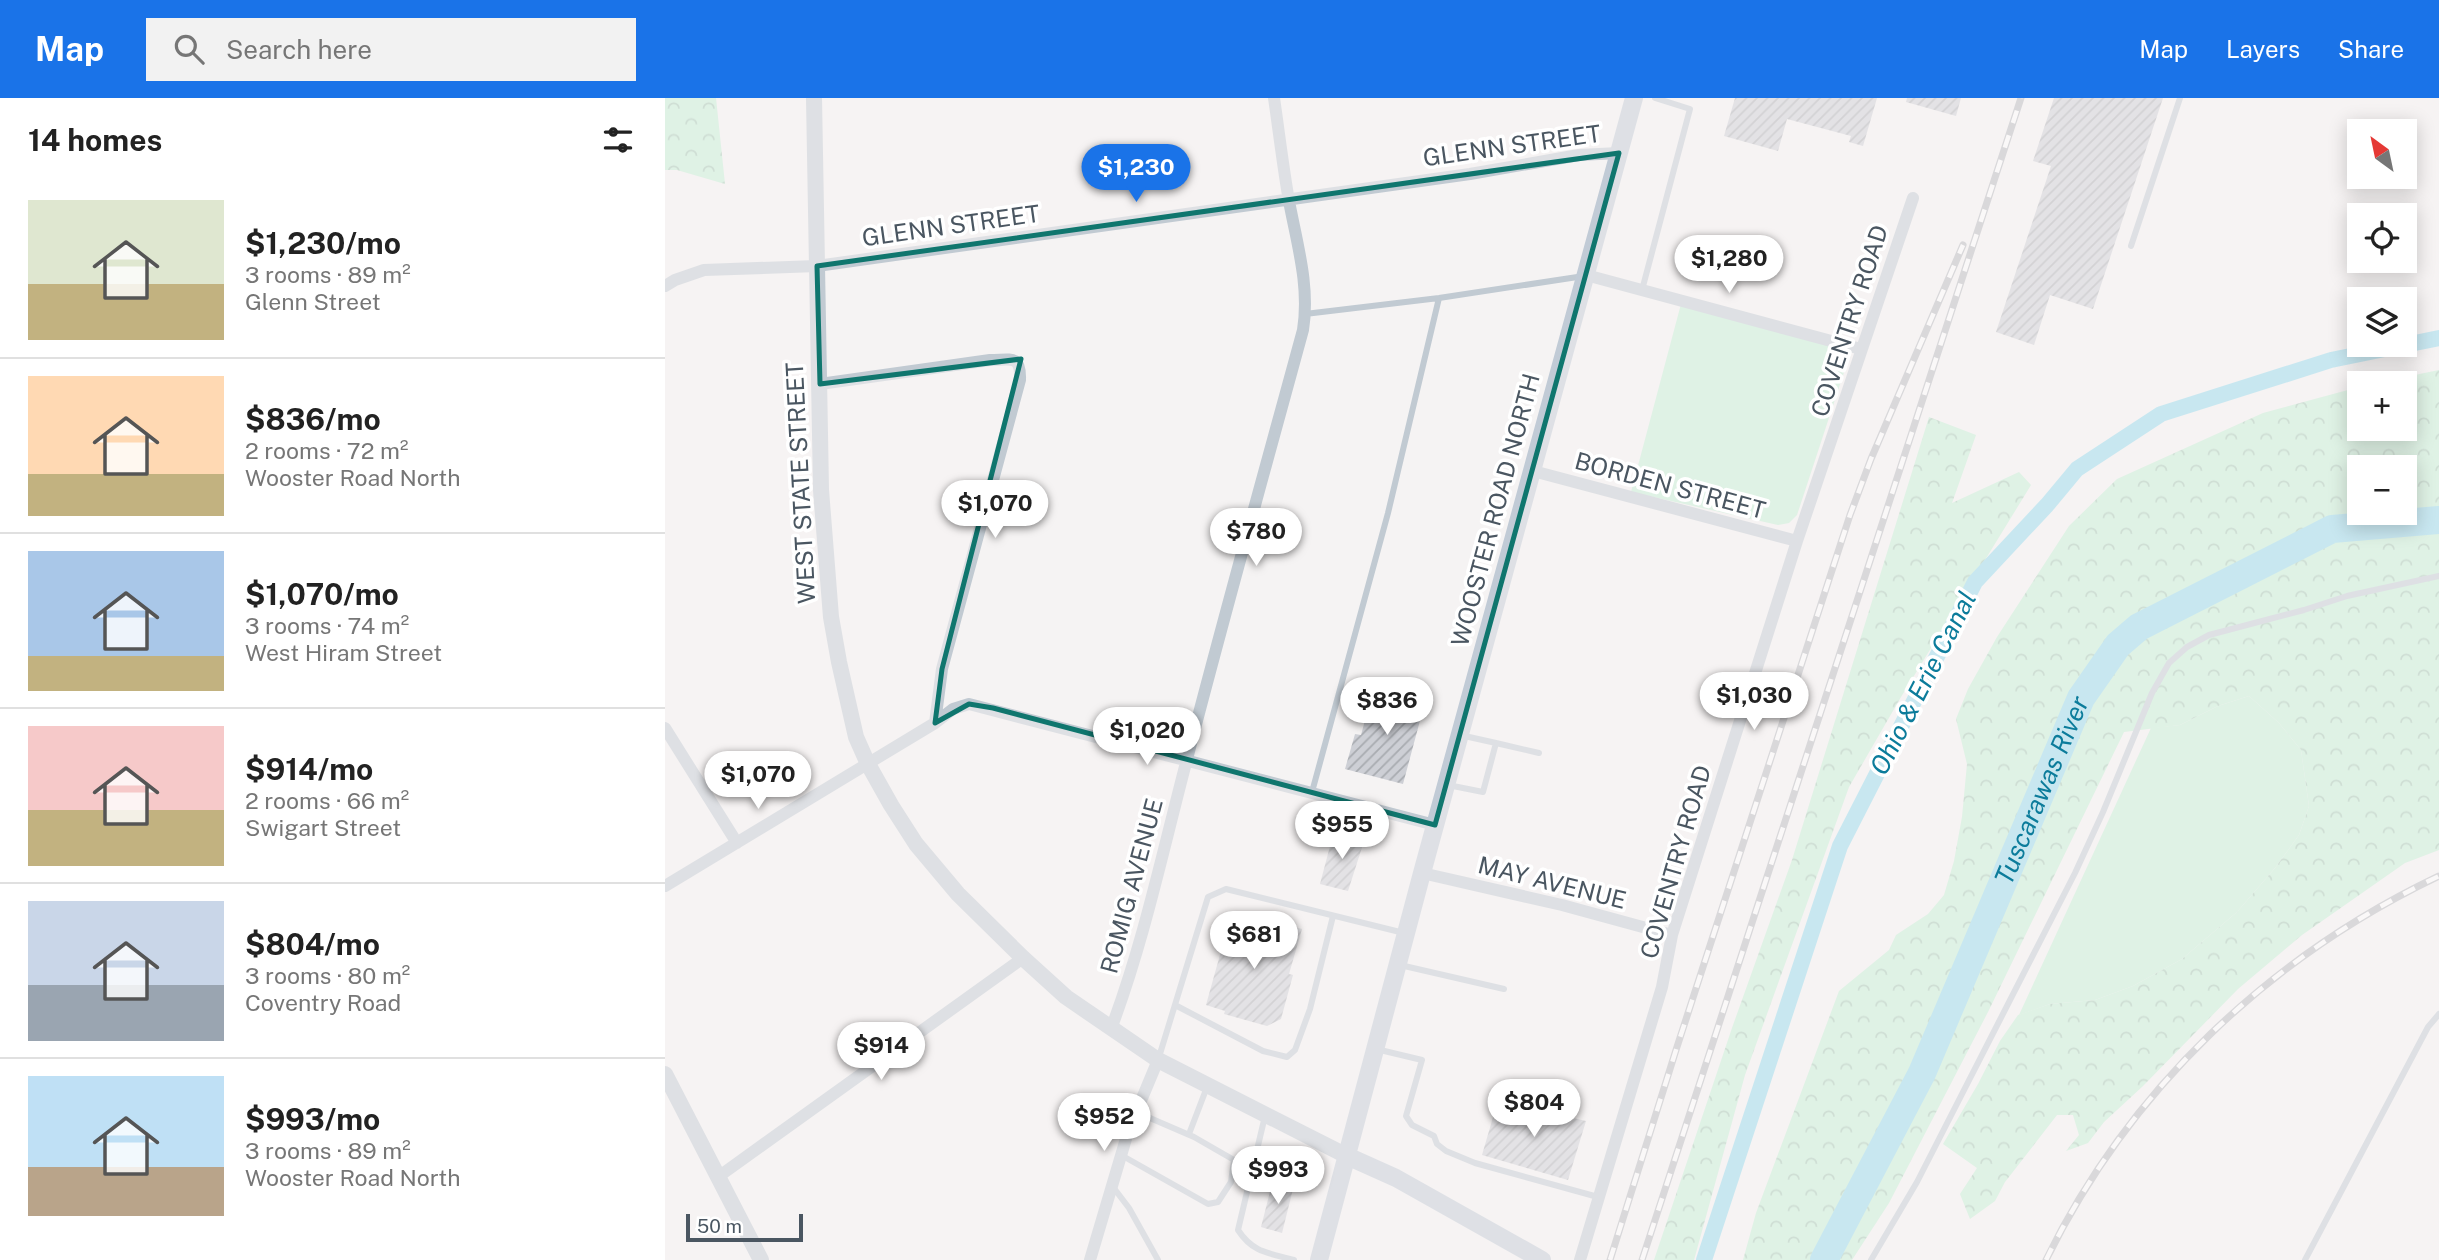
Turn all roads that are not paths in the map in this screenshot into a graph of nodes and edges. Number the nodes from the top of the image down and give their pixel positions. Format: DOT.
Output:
graph roads {
  1 [pos="814,98"];
  2 [pos="1274,98"];
  3 [pos="1634,98"];
  4 [pos="1655,98"];
  5 [pos="2181,98"];
  6 [pos="1619,153"];
  7 [pos="1913,198"];
  8 [pos="1289,199"];
  9 [pos="2131,246"];
  10 [pos="817,265"];
  11 [pos="1586,275"];
  12 [pos="665,286"];
  13 [pos="1642,290"];
  14 [pos="1439,298"];
  15 [pos="1305,314"];
  16 [pos="1861,349"];
  17 [pos="820,384"];
  18 [pos="1533,471"];
  19 [pos="1797,541"];
  20 [pos="2439,576"];
  21 [pos="935,723"];
  22 [pos="665,728"];
  23 [pos="1460,735"];
  24 [pos="1496,743"];
  25 [pos="1539,753"];
  26 [pos="1187,761"];
  27 [pos="869,764"];
  28 [pos="1446,785"];
  29 [pos="1312,792"];
  30 [pos="1435,825"];
  31 [pos="737,843"];
  32 [pos="1422,873"];
  33 [pos="665,886"];
  34 [pos="1333,916"];
  35 [pos="1406,934"];
  36 [pos="1672,935"];
  37 [pos="1023,958"];
  38 [pos="1398,964"];
  39 [pos="1504,989"];
  40 [pos="1175,1005"];
  41 [pos="2439,1014"];
  42 [pos="1111,1029"];
  43 [pos="1375,1049"];
  44 [pos="1158,1060"];
  45 [pos="665,1074"];
  46 [pos="1208,1085"];
  47 [pos="1136,1112"];
  48 [pos="1266,1115"];
  49 [pos="1189,1134"];
  50 [pos="1121,1155"];
  51 [pos="1347,1156"];
  52 [pos="718,1177"];
  53 [pos="1112,1186"];
  54 [pos="1598,1197"];
  55 [pos="761,1260"];
  56 [pos="1090,1260"];
  57 [pos="1158,1260"];
  58 [pos="1294,1260"];
  59 [pos="1319,1260"];
  60 [pos="1542,1260"];
  61 [pos="1580,1260"];
  62 [pos="1871,1260"];
  63 [pos="2305,1260"];
  1 -- 10 [label="street, WEST STATE STREET"];
  2 -- 8 [label="street, ROMIG AVENUE"];
  3 -- 6 [label="main road, WOOSTER ROAD NORTH"];
  4 -- 13 [label="lane"];
  5 -- 9 [label="lane"];
  6 -- 8 [label="street, GLENN STREET"];
  6 -- 11 [label="main road, WOOSTER ROAD NORTH"];
  7 -- 16 [label="street, COVENTRY ROAD"];
  8 -- 10 [label="street, GLENN STREET"];
  8 -- 15 [label="street, ROMIG AVENUE"];
  10 -- 12 [label="street, GLENN STREET"];
  10 -- 17 [label="street, WEST STATE STREET"];
  11 -- 13 [label="street"];
  11 -- 14 [label="lane"];
  11 -- 18 [label="main road, WOOSTER ROAD NORTH"];
  13 -- 16 [label="street"];
  14 -- 15 [label="lane"];
  14 -- 29 [label="lane"];
  15 -- 26 [label="street, ROMIG AVENUE"];
  16 -- 19 [label="street, COVENTRY ROAD"];
  17 -- 21 [label="street"];
  17 -- 27 [label="street, WEST STATE STREET"];
  18 -- 19 [label="street, BORDEN STREET"];
  18 -- 23 [label="main road, WOOSTER ROAD NORTH"];
  19 -- 36 [label="street, COVENTRY ROAD"];
  20 -- 62 [label="lane"];
  21 -- 26 [label="street"];
  21 -- 27 [label="street"];
  22 -- 31 [label="street"];
  23 -- 24 [label="lane"];
  23 -- 28 [label="main road, WOOSTER ROAD NORTH"];
  24 -- 25 [label="lane"];
  24 -- 28 [label="lane"];
  26 -- 29 [label="street"];
  26 -- 42 [label="street, ROMIG AVENUE"];
  27 -- 31 [label="street"];
  27 -- 37 [label="street, WEST STATE STREET"];
  28 -- 30 [label="main road, WOOSTER ROAD NORTH"];
  29 -- 30 [label="street"];
  30 -- 32 [label="main road, WOOSTER ROAD NORTH"];
  31 -- 33 [label="street"];
  32 -- 35 [label="main road, WOOSTER ROAD NORTH"];
  32 -- 36 [label="street, MAY AVENUE"];
  34 -- 35 [label="lane"];
  34 -- 40 [label="lane"];
  34 -- 40 [label="lane"];
  35 -- 38 [label="main road, WOOSTER ROAD NORTH"];
  36 -- 54 [label="street, COVENTRY ROAD"];
  37 -- 42 [label="street, WEST STATE STREET"];
  37 -- 52 [label="street"];
  38 -- 39 [label="lane"];
  38 -- 43 [label="main road, WOOSTER ROAD NORTH"];
  40 -- 44 [label="lane"];
  41 -- 63 [label="lane"];
  42 -- 44 [label="street, WEST STATE STREET"];
  43 -- 51 [label="main road, WOOSTER ROAD NORTH"];
  43 -- 54 [label="lane"];
  44 -- 46 [label="street, WEST STATE STREET"];
  44 -- 47 [label="street"];
  45 -- 52 [label="street"];
  46 -- 48 [label="street, WEST STATE STREET"];
  46 -- 49 [label="lane"];
  47 -- 49 [label="lane"];
  47 -- 50 [label="street"];
  48 -- 51 [label="street, WEST STATE STREET"];
  48 -- 58 [label="lane"];
  49 -- 50 [label="lane"];
  50 -- 53 [label="street"];
  51 -- 59 [label="main road, WOOSTER ROAD NORTH"];
  51 -- 60 [label="main road, WEST STATE STREET"];
  52 -- 55 [label="street"];
  53 -- 56 [label="street"];
  53 -- 57 [label="lane"];
  54 -- 61 [label="street, COVENTRY ROAD"];
}
